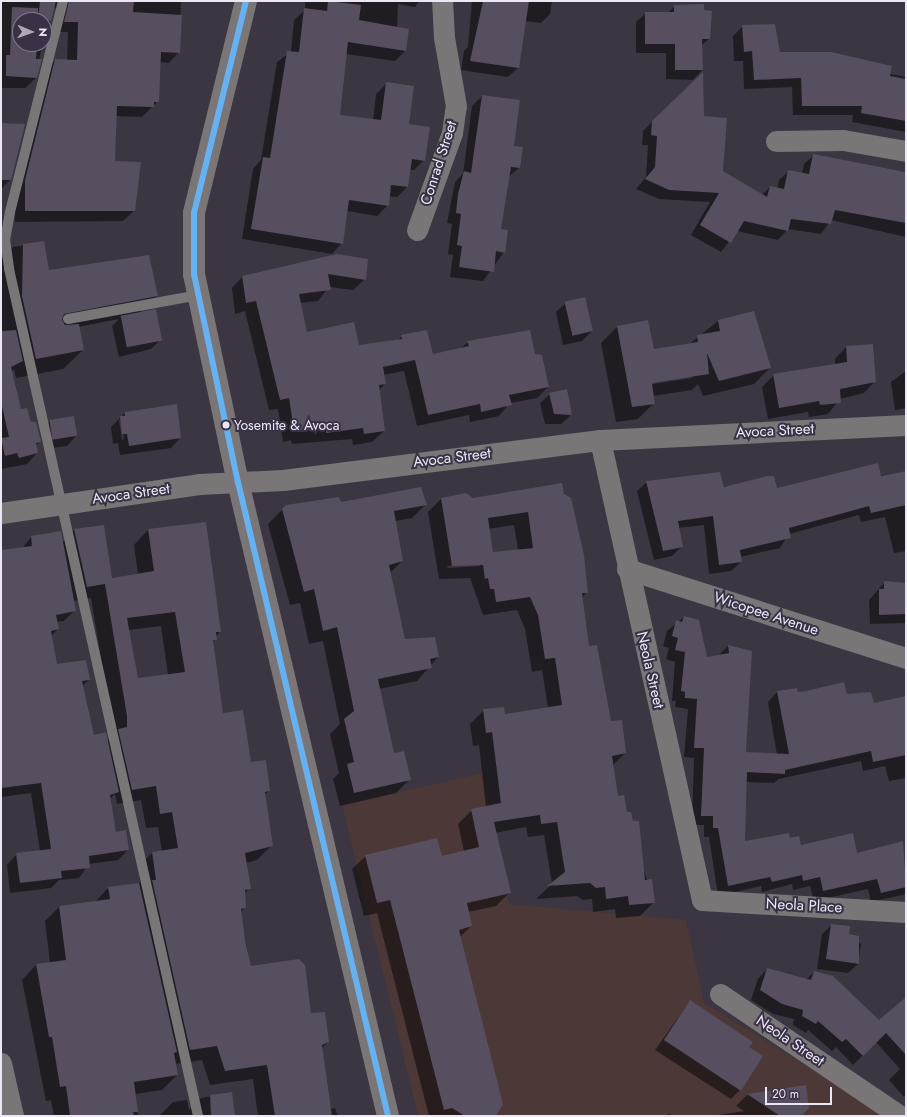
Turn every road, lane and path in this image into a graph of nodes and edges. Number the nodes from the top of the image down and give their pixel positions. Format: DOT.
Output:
graph roads {
  1 [pos="63,1"];
  2 [pos="246,1"];
  3 [pos="442,1"];
  4 [pos="776,141"];
  5 [pos="906,151"];
  6 [pos="417,230"];
  7 [pos="198,295"];
  8 [pos="68,319"];
  9 [pos="906,425"];
  10 [pos="600,440"];
  11 [pos="238,482"];
  12 [pos="61,504"];
  13 [pos="1,513"];
  14 [pos="627,569"];
  15 [pos="906,658"];
  16 [pos="702,900"];
  17 [pos="906,912"];
  18 [pos="720,994"];
  19 [pos="1,1063"];
  20 [pos="13,1116"];
  21 [pos="198,1116"];
  22 [pos="388,1116"];
  23 [pos="900,1116"];
  1 -- 12 [label="lane"];
  2 -- 7 [label="street"];
  3 -- 6 [label="street, Conrad Street"];
  4 -- 5 [label="street"];
  7 -- 8 [label="lane"];
  7 -- 11 [label="street"];
  9 -- 10 [label="street, Avoca Street"];
  10 -- 11 [label="street, Avoca Street"];
  10 -- 14 [label="street, Neola Street"];
  11 -- 12 [label="street, Avoca Street"];
  11 -- 22 [label="street"];
  12 -- 13 [label="street, Avoca Street"];
  12 -- 21 [label="lane"];
  14 -- 15 [label="street, Wicopee Avenue"];
  14 -- 16 [label="street, Neola Street"];
  16 -- 17 [label="street, Neola Place"];
  18 -- 23 [label="street, Neola Street"];
  19 -- 20 [label="street"];
}
